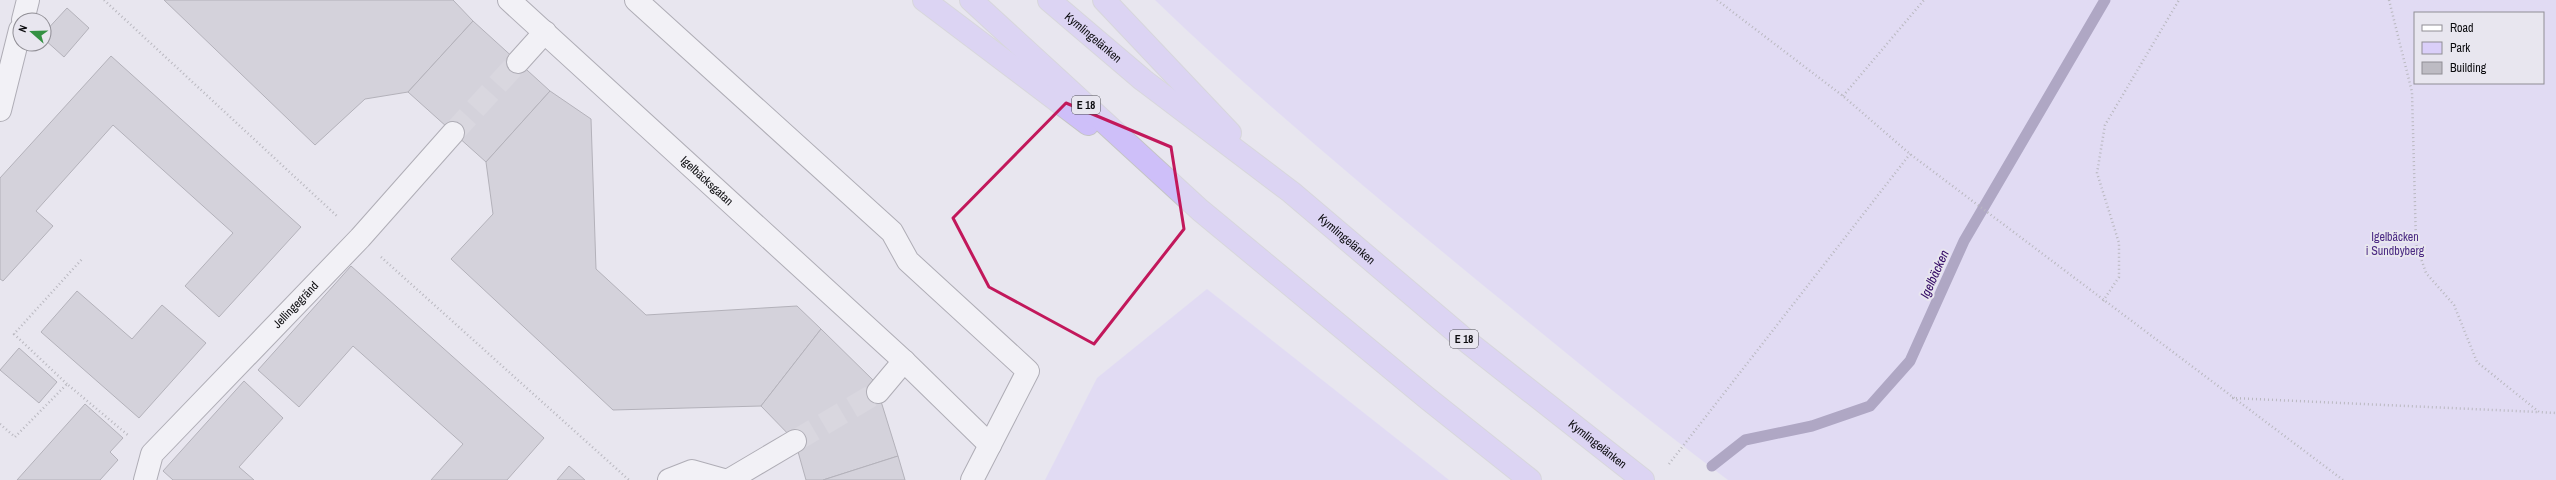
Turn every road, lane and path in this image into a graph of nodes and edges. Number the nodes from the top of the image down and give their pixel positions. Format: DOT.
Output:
graph roads {
  1 [pos="28,0"];
  2 [pos="510,0"];
  3 [pos="636,0"];
  4 [pos="924,0"];
  5 [pos="971,0"];
  6 [pos="1049,0"];
  7 [pos="1104,0"];
  8 [pos="1717,0"];
  9 [pos="1924,0"];
  10 [pos="2179,0"];
  11 [pos="2389,0"];
  12 [pos="25,12"];
  13 [pos="545,32"];
  14 [pos="14,52"];
  15 [pos="518,62"];
  16 [pos="1843,96"];
  17 [pos="0,110"];
  18 [pos="453,133"];
  19 [pos="1910,154"];
  20 [pos="1283,187"];
  21 [pos="1200,210"];
  22 [pos="83,258"];
  23 [pos="2103,300"];
  24 [pos="904,361"];
  25 [pos="67,384"];
  26 [pos="878,392"];
  27 [pos="2231,398"];
  28 [pos="2539,412"];
  29 [pos="2556,413"];
  30 [pos="0,424"];
  31 [pos="795,441"];
  32 [pos="990,445"];
  33 [pos="152,454"];
  34 [pos="1666,467"];
  35 [pos="145,480"];
  36 [pos="669,480"];
  37 [pos="724,480"];
  38 [pos="729,480"];
  39 [pos="972,480"];
  40 [pos="1530,480"];
  41 [pos="1643,480"];
  42 [pos="2343,480"];
  1 -- 12 [label="street"];
  2 -- 13 [label="street, Igelbäcksgatan"];
  3 -- 32 [label="street"];
  4 -- 21 [label="highway"];
  5 -- 21 [label="highway, E 18"];
  6 -- 20 [label="highway, Kymlingelänken / E 18"];
  7 -- 20 [label="highway"];
  8 -- 16 [label="path"];
  9 -- 16 [label="path"];
  10 -- 23 [label="path"];
  11 -- 28 [label="path"];
  13 -- 15 [label="street"];
  13 -- 24 [label="street, Igelbäcksgatan"];
  14 -- 17 [label="street"];
  16 -- 19 [label="path"];
  18 -- 33 [label="street, Jellingegränd"];
  19 -- 23 [label="path"];
  19 -- 34 [label="path"];
  20 -- 41 [label="highway, Kymlingelänken / E 18"];
  21 -- 40 [label="highway, E 18"];
  22 -- 25 [label="path"];
  23 -- 27 [label="path"];
  24 -- 26 [label="street"];
  24 -- 32 [label="street, Igelbäcksgatan"];
  25 -- 30 [label="path"];
  25 -- 33 [label="path"];
  27 -- 28 [label="path"];
  27 -- 42 [label="path"];
  28 -- 29 [label="path"];
  31 -- 38 [label="street"];
  32 -- 39 [label="street"];
  33 -- 35 [label="street, Jellingegränd"];
  36 -- 37 [label="street"];
}
